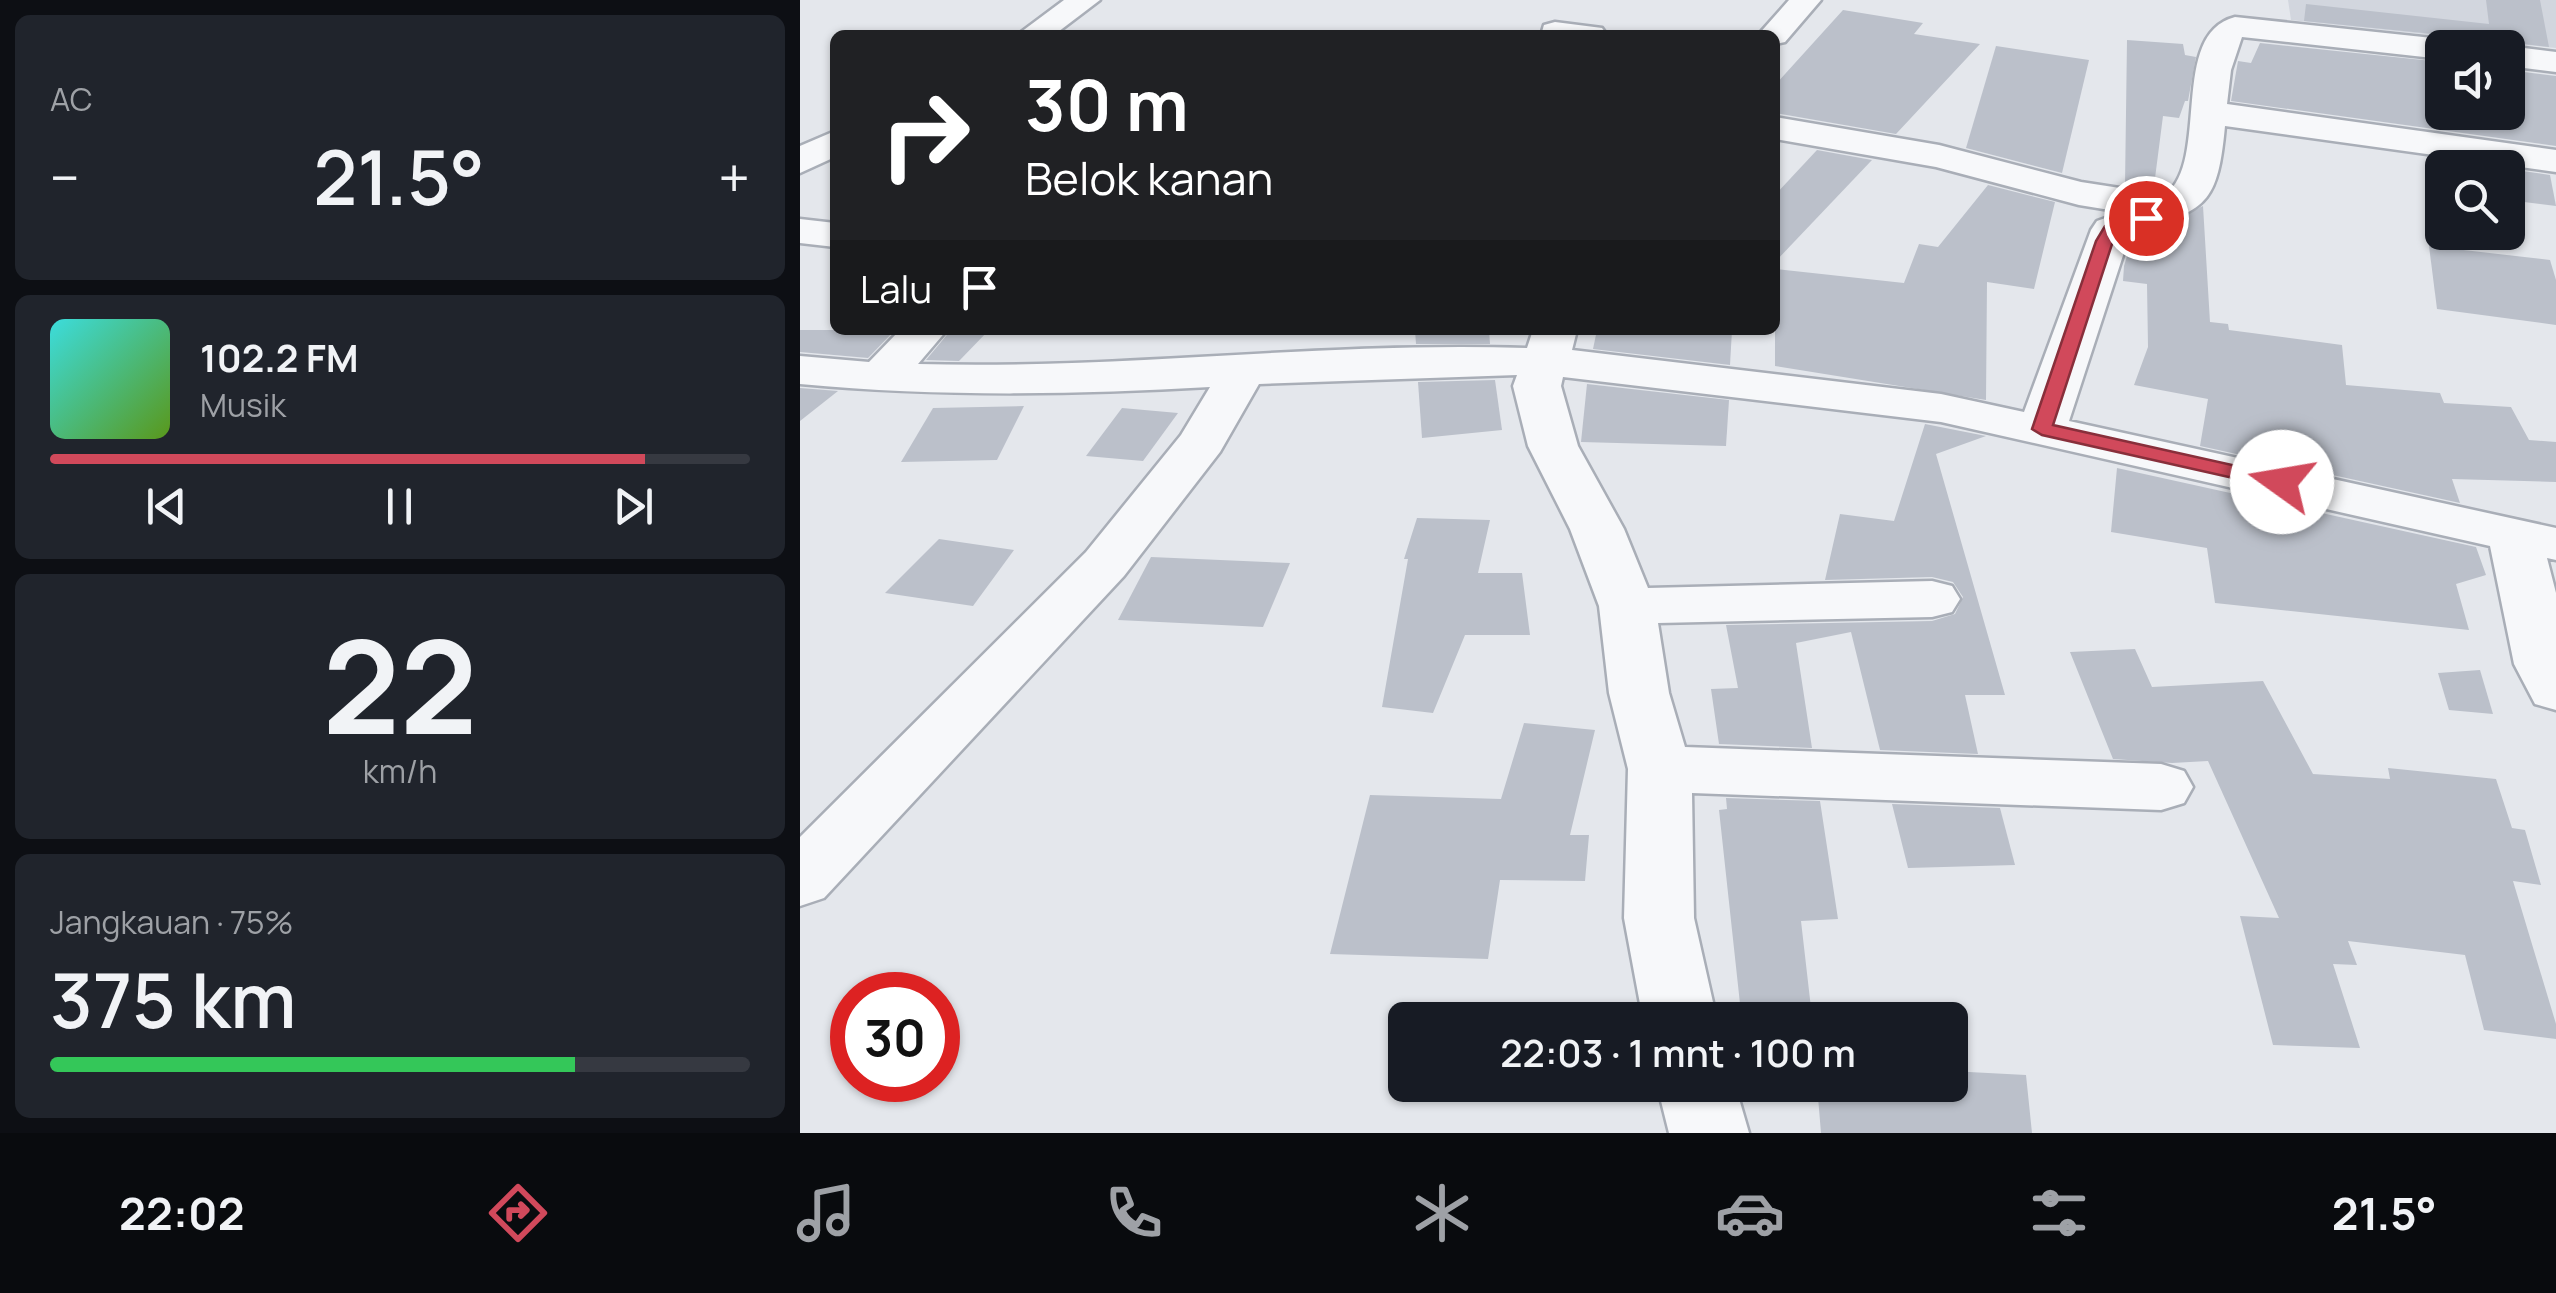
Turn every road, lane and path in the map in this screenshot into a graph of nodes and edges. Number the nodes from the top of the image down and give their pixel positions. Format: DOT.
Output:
graph roads {
  1 [pos="1085,0"];
  2 [pos="1806,0"];
  3 [pos="2263,14"];
  4 [pos="1040,30"];
  5 [pos="1779,30"];
  6 [pos="2425,46"];
  7 [pos="2525,58"];
  8 [pos="2556,62"];
  9 [pos="2206,112"];
  10 [pos="1780,129"];
  11 [pos="830,145"];
  12 [pos="2556,161"];
  13 [pos="800,162"];
  14 [pos="2172,208"];
  15 [pos="800,230"];
  16 [pos="830,233"];
  17 [pos="921,335"];
  18 [pos="1549,345"];
  19 [pos="800,370"];
  20 [pos="1244,371"];
  21 [pos="880,377"];
  22 [pos="2042,429"];
  23 [pos="2535,540"];
  24 [pos="1932,599"];
  25 [pos="1628,606"];
  26 [pos="2556,690"];
  27 [pos="1660,769"];
  28 [pos="2161,787"];
  29 [pos="800,880"];
  30 [pos="1676,1002"];
  31 [pos="1701,1102"];
  32 [pos="1709,1133"];
  1 -- 4 [label="street"];
  2 -- 5 [label="street"];
  3 -- 6 [label="street"];
  3 -- 9 [label="street"];
  7 -- 8 [label="street"];
  9 -- 12 [label="street"];
  9 -- 14 [label="street"];
  10 -- 14 [label="street"];
  11 -- 13 [label="street"];
  14 -- 22 [label="street"];
  15 -- 16 [label="street"];
  17 -- 21 [label="street"];
  18 -- 20 [label="street"];
  18 -- 22 [label="street"];
  18 -- 25 [label="street"];
  19 -- 21 [label="street"];
  20 -- 21 [label="street"];
  20 -- 29 [label="street"];
  22 -- 23 [label="street"];
  23 -- 26 [label="street"];
  24 -- 25 [label="street"];
  25 -- 27 [label="street"];
  27 -- 28 [label="street"];
  27 -- 30 [label="street"];
  31 -- 32 [label="street"];
}
